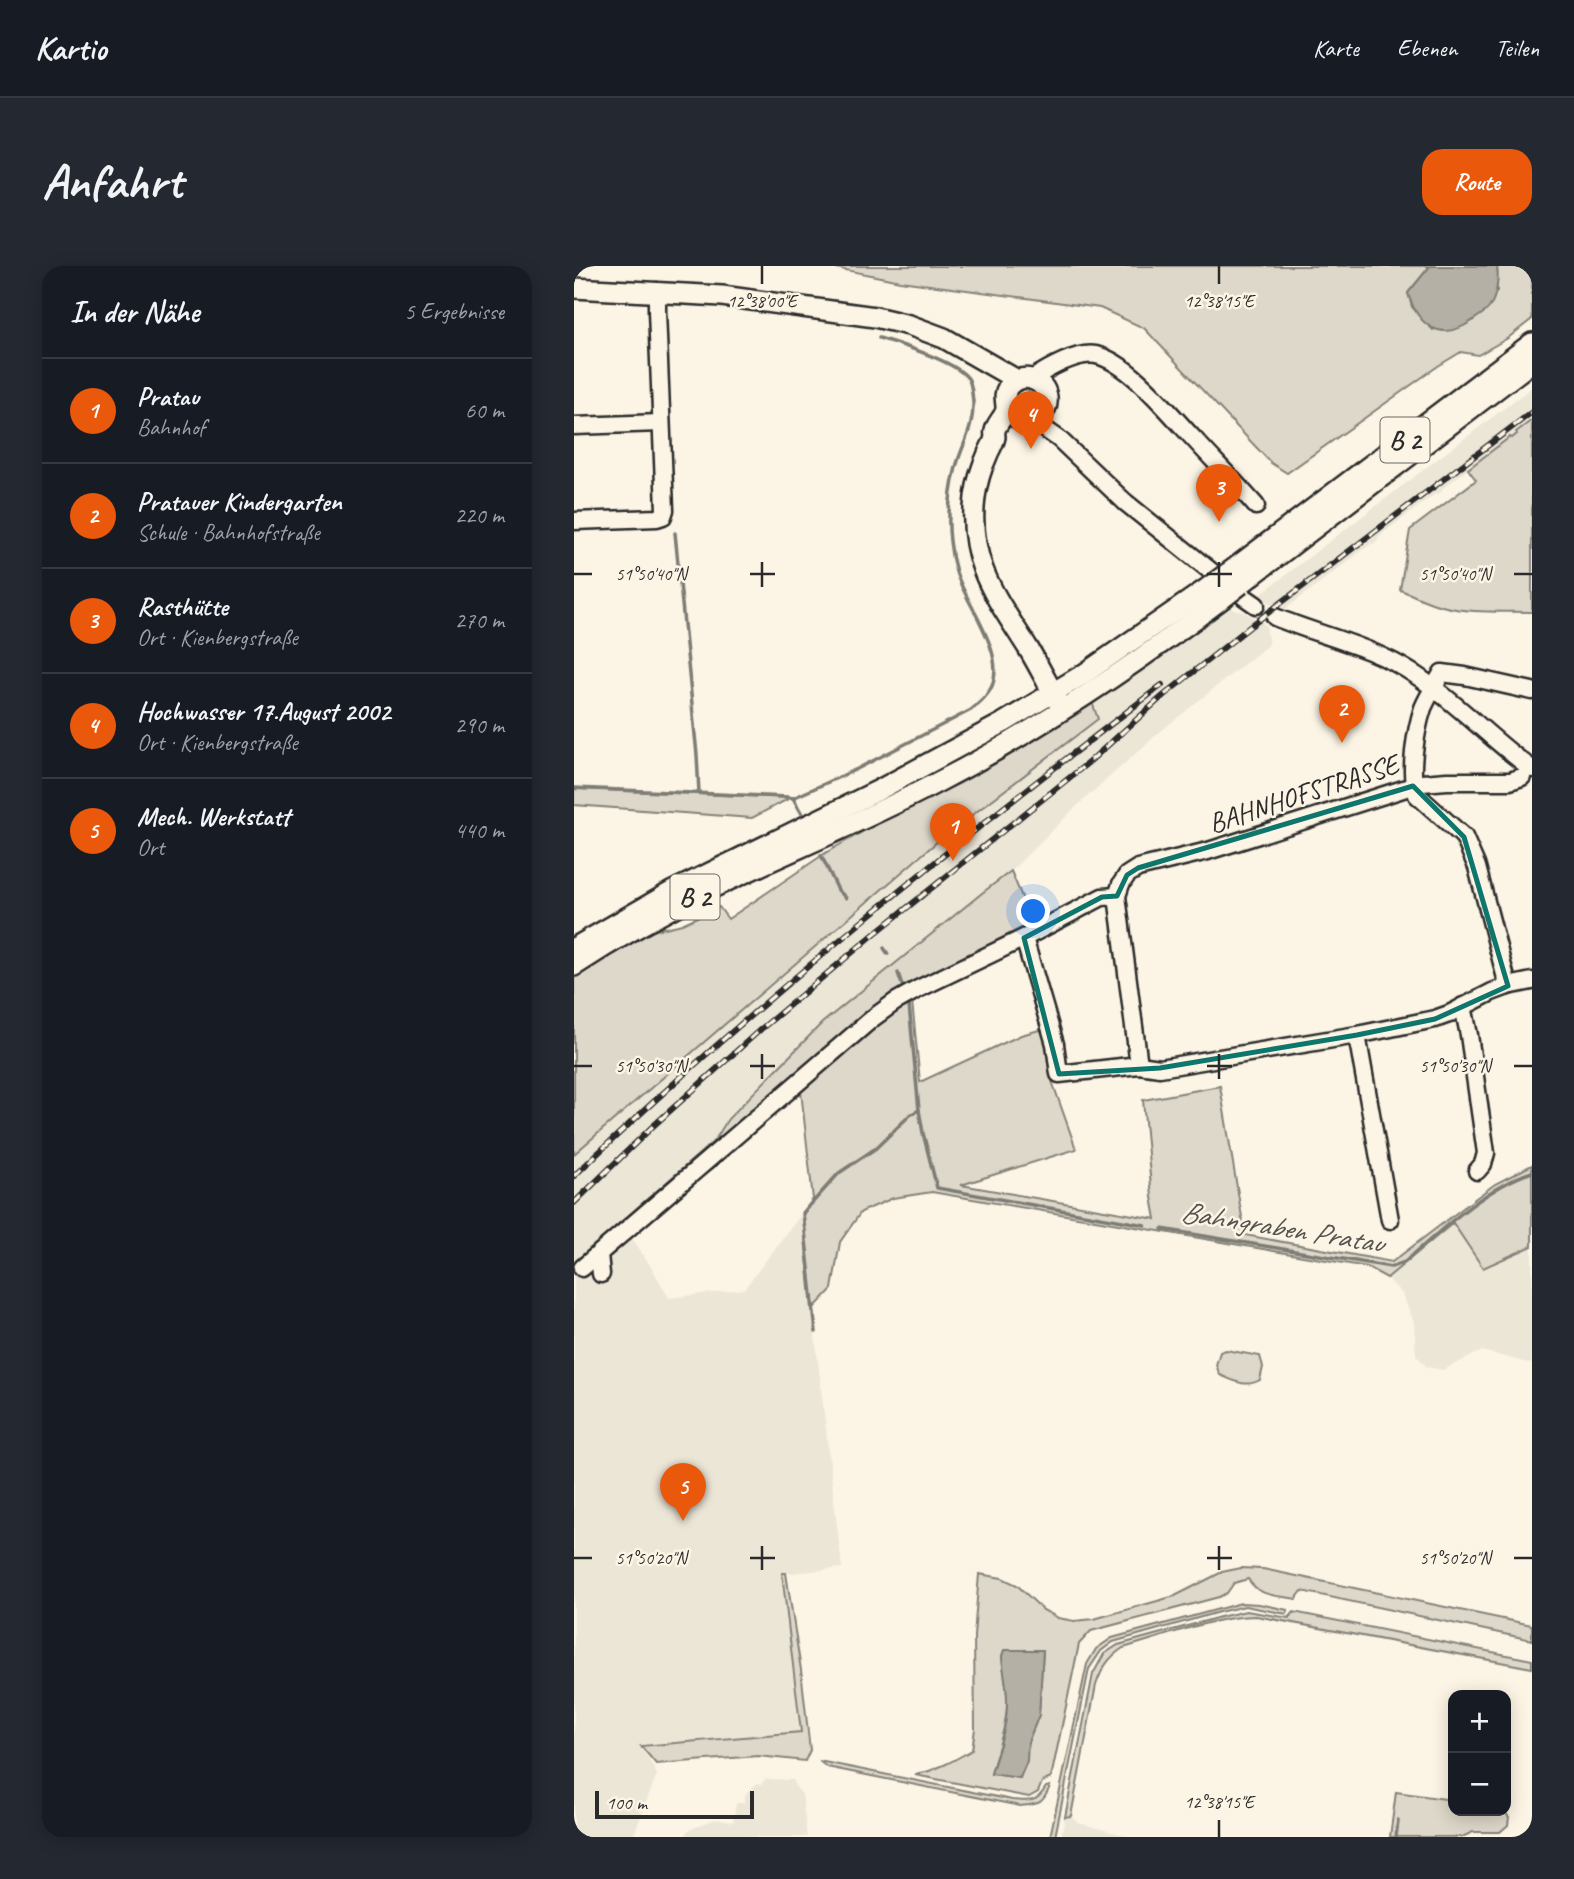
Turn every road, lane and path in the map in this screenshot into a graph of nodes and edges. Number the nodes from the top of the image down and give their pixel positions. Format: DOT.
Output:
graph roads {
  1 [pos="574,288"];
  2 [pos="657,291"];
  3 [pos="1532,343"];
  4 [pos="1532,362"];
  5 [pos="1025,399"];
  6 [pos="661,422"];
  7 [pos="574,426"];
  8 [pos="1256,506"];
  9 [pos="574,522"];
  10 [pos="1230,588"];
  11 [pos="1275,617"];
  12 [pos="1434,688"];
  13 [pos="1532,691"];
  14 [pos="1058,702"];
  15 [pos="1527,773"];
  16 [pos="1413,786"];
  17 [pos="1117,896"];
  18 [pos="1024,938"];
  19 [pos="574,948"];
  20 [pos="574,966"];
  21 [pos="1532,981"];
  22 [pos="1508,986"];
  23 [pos="1463,1006"];
  24 [pos="1357,1035"];
  25 [pos="1139,1065"];
  26 [pos="1477,1171"];
  27 [pos="1390,1220"];
  28 [pos="599,1254"];
  29 [pos="582,1268"];
  30 [pos="601,1274"];
  1 -- 2 [label="main road"];
  2 -- 5 [label="main road"];
  2 -- 6 [label="street"];
  3 -- 10 [label="main road, B 2"];
  4 -- 10 [label="main road, B 2"];
  5 -- 8 [label="street"];
  5 -- 10 [label="street"];
  5 -- 14 [label="main road"];
  6 -- 7 [label="street"];
  6 -- 9 [label="street"];
  10 -- 14 [label="main road, B 2"];
  11 -- 12 [label="street"];
  12 -- 13 [label="street"];
  12 -- 15 [label="street"];
  12 -- 16 [label="street"];
  14 -- 19 [label="main road, B 2"];
  14 -- 20 [label="main road, B 2"];
  15 -- 16 [label="street, BAHNHOFSTRASSE"];
  16 -- 17 [label="street, BAHNHOFSTRASSE"];
  16 -- 22 [label="street"];
  17 -- 18 [label="street"];
  17 -- 25 [label="street"];
  18 -- 25 [label="street"];
  18 -- 28 [label="street"];
  21 -- 22 [label="street"];
  22 -- 23 [label="street"];
  23 -- 24 [label="street"];
  23 -- 26 [label="street"];
  24 -- 25 [label="street"];
  24 -- 27 [label="street"];
  28 -- 29 [label="street"];
  28 -- 30 [label="street"];
}
